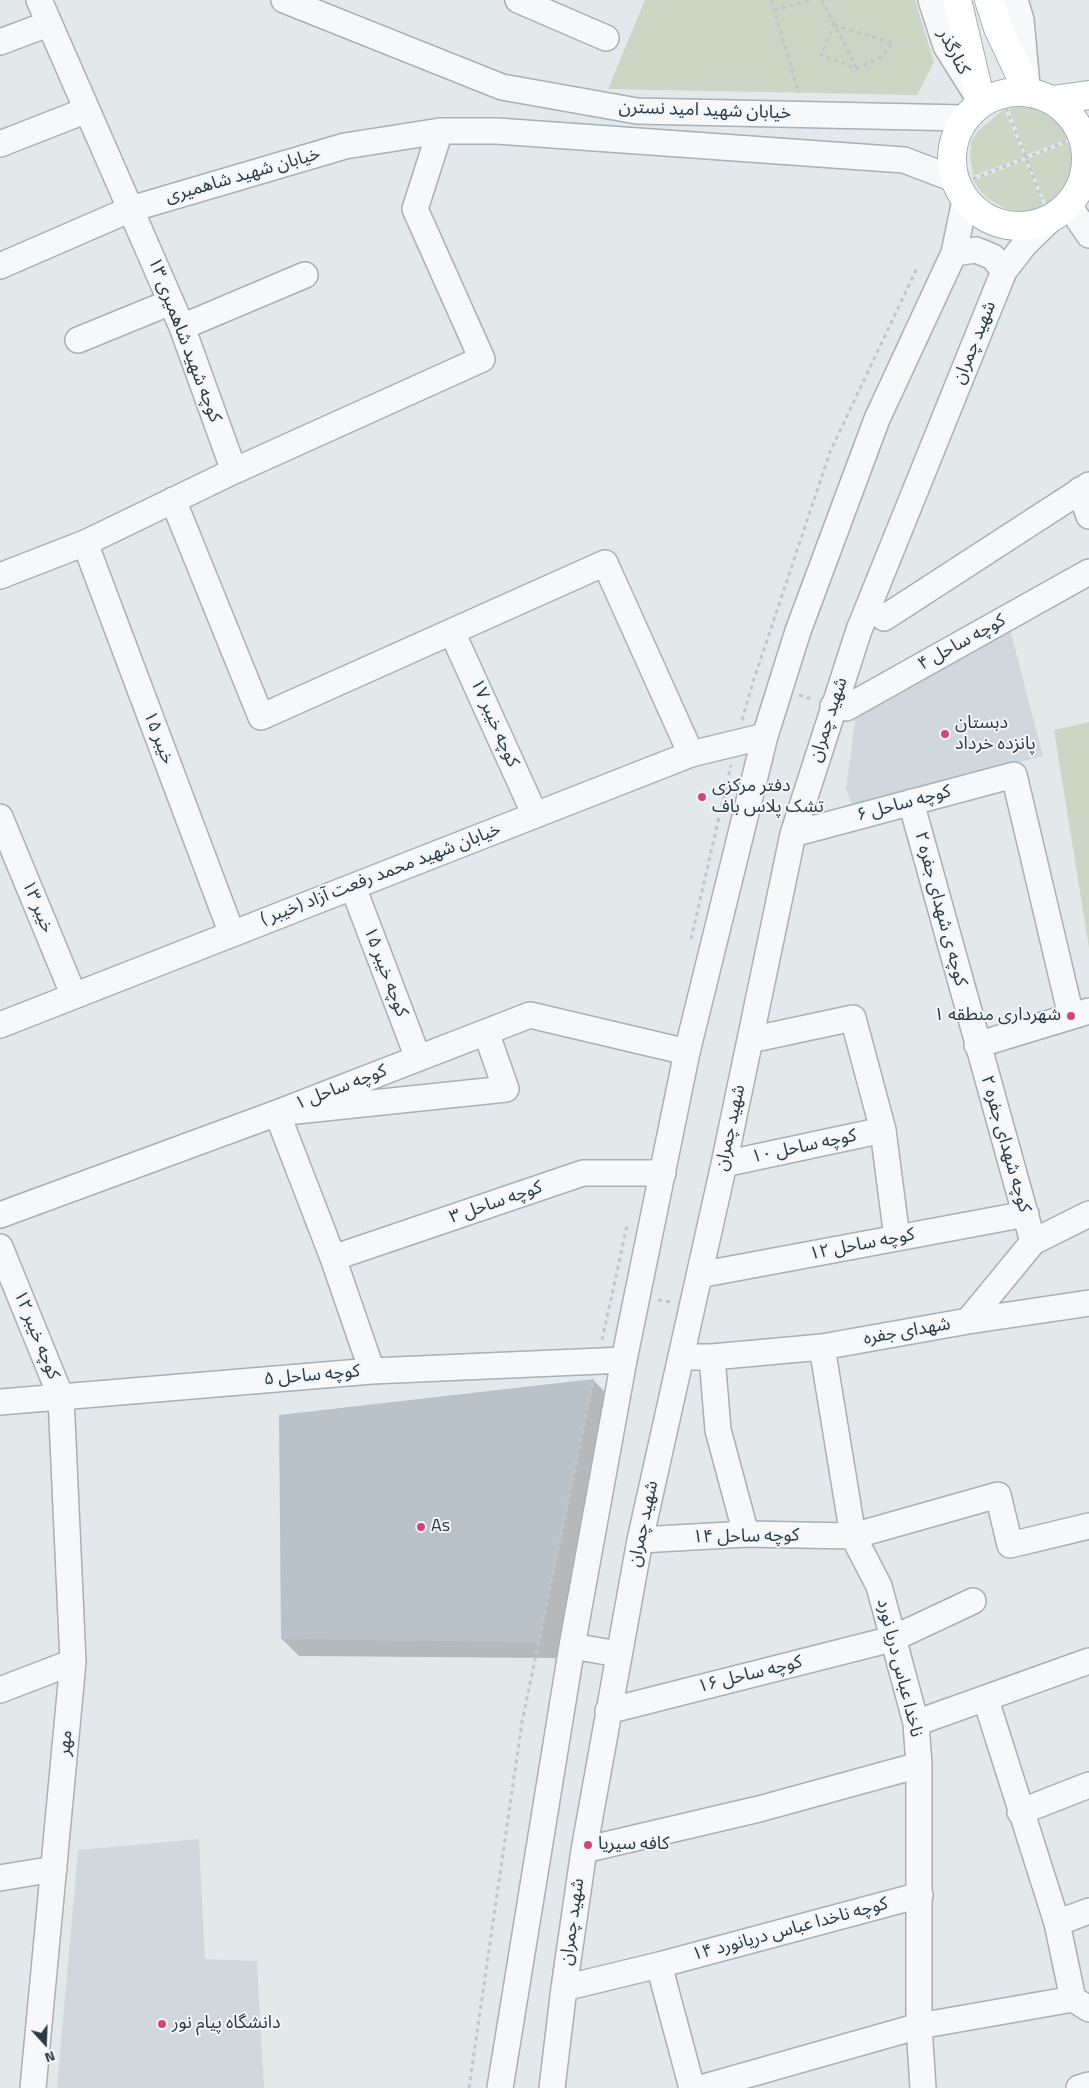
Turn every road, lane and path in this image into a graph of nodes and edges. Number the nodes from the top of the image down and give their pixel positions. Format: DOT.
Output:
graph roads {
  1 [pos="38,0"];
  2 [pos="284,0"];
  3 [pos="518,0"];
  4 [pos="771,0"];
  5 [pos="809,0"];
  6 [pos="822,0"];
  7 [pos="931,0"];
  8 [pos="957,0"];
  9 [pos="989,0"];
  10 [pos="1015,0"];
  11 [pos="774,10"];
  12 [pos="48,24"];
  13 [pos="834,25"];
  14 [pos="606,38"];
  15 [pos="0,42"];
  16 [pos="857,70"];
  17 [pos="1089,86"];
  18 [pos="1089,95"];
  19 [pos="1040,96"];
  20 [pos="87,110"];
  21 [pos="984,110"];
  22 [pos="637,111"];
  23 [pos="802,115"];
  24 [pos="497,131"];
  25 [pos="440,132"];
  26 [pos="1074,138"];
  27 [pos="634,141"];
  28 [pos="0,144"];
  29 [pos="1025,158"];
  30 [pos="1088,167"];
  31 [pos="964,186"];
  32 [pos="1055,207"];
  33 [pos="131,209"];
  34 [pos="1089,235"];
  35 [pos="954,253"];
  36 [pos="0,266"];
  37 [pos="1004,271"];
  38 [pos="306,275"];
  39 [pos="171,302"];
  40 [pos="182,327"];
  41 [pos="78,340"];
  42 [pos="234,472"];
  43 [pos="1084,488"];
  44 [pos="173,500"];
  45 [pos="1089,516"];
  46 [pos="85,542"];
  47 [pos="1089,572"];
  48 [pos="0,576"];
  49 [pos="884,618"];
  50 [pos="452,632"];
  51 [pos="833,706"];
  52 [pos="765,736"];
  53 [pos="691,754"];
  54 [pos="911,802"];
  55 [pos="535,815"];
  56 [pos="0,817"];
  57 [pos="793,834"];
  58 [pos="353,887"];
  59 [pos="232,934"];
  60 [pos="74,996"];
  61 [pos="1080,1014"];
  62 [pos="0,1025"];
  63 [pos="486,1032"];
  64 [pos="750,1040"];
  65 [pos="977,1045"];
  66 [pos="687,1052"];
  67 [pos="418,1058"];
  68 [pos="277,1113"];
  69 [pos="883,1130"];
  70 [pos="724,1164"];
  71 [pos="663,1174"];
  72 [pos="1026,1214"];
  73 [pos="1089,1214"];
  74 [pos="0,1215"];
  75 [pos="897,1238"];
  76 [pos="1033,1242"];
  77 [pos="0,1246"];
  78 [pos="333,1258"];
  79 [pos="699,1275"];
  80 [pos="614,1289"];
  81 [pos="637,1296"];
  82 [pos="1089,1303"];
  83 [pos="692,1306"];
  84 [pos="968,1321"];
  85 [pos="822,1347"];
  86 [pos="681,1357"];
  87 [pos="712,1358"];
  88 [pos="624,1360"];
  89 [pos="372,1371"];
  90 [pos="61,1396"];
  91 [pos="0,1402"];
  92 [pos="1089,1526"];
  93 [pos="746,1534"];
  94 [pos="853,1536"];
  95 [pos="640,1540"];
  96 [pos="973,1601"];
  97 [pos="892,1639"];
  98 [pos="572,1646"];
  99 [pos="618,1654"];
  100 [pos="1089,1661"];
  101 [pos="73,1662"];
  102 [pos="0,1690"];
  103 [pos="986,1700"];
  104 [pos="608,1711"];
  105 [pos="916,1723"];
  106 [pos="919,1765"];
  107 [pos="1089,1785"];
  108 [pos="1020,1812"];
  109 [pos="584,1850"];
  110 [pos="54,1869"];
  111 [pos="0,1878"];
  112 [pos="920,1895"];
  113 [pos="1089,1911"];
  114 [pos="1057,1923"];
  115 [pos="659,1965"];
  116 [pos="564,1988"];
  117 [pos="1081,2004"];
  118 [pos="919,2026"];
  119 [pos="33,2088"];
  120 [pos="500,2088"];
  121 [pos="552,2088"];
  122 [pos="692,2088"];
  123 [pos="701,2088"];
  124 [pos="923,2088"];
  1 -- 12 [label="street, کوچه شهید شاهمیری ۱۳"];
  2 -- 22 [label="street, خیابان شهید امید نسترن"];
  3 -- 14 [label="street"];
  4 -- 11 [label="path"];
  5 -- 11 [label="path"];
  6 -- 13 [label="path"];
  7 -- 21 [label="street, کنارگذر"];
  8 -- 21 [label="main road"];
  9 -- 19 [label="main road"];
  10 -- 19 [label="street"];
  11 -- 23 [label="path"];
  12 -- 15 [label="street"];
  12 -- 20 [label="street, کوچه شهید شاهمیری ۱۳"];
  13 -- 16 [label="path"];
  13 -- 16 [label="path"];
  13 -- 16 [label="path"];
  17 -- 19 [label="street"];
  18 -- 19 [label="main road"];
  19 -- 21 [label="main road"];
  19 -- 30 [label="main road"];
  20 -- 28 [label="street"];
  20 -- 33 [label="street, کوچه شهید شاهمیری ۱۳"];
  21 -- 23 [label="street, خیابان شهید امید نسترن"];
  21 -- 29 [label="path"];
  21 -- 31 [label="main road"];
  22 -- 23 [label="street, خیابان شهید امید نسترن"];
  22 -- 27 [label="street"];
  24 -- 25 [label="street, خیابان شهید شاهمیری"];
  24 -- 27 [label="street, خیابان شهید امید نسترن"];
  25 -- 33 [label="street, خیابان شهید شاهمیری"];
  25 -- 42 [label="street"];
  26 -- 29 [label="path"];
  27 -- 31 [label="street, خیابان شهید امید نسترن"];
  29 -- 31 [label="path"];
  29 -- 32 [label="path"];
  30 -- 32 [label="main road"];
  31 -- 32 [label="main road"];
  31 -- 35 [label="street"];
  32 -- 34 [label="street"];
  32 -- 37 [label="street, شهید چمران"];
  33 -- 36 [label="street, خیابان شهید شاهمیری"];
  33 -- 39 [label="street, کوچه شهید شاهمیری ۱۳"];
  35 -- 37 [label="street"];
  35 -- 52 [label="street"];
  37 -- 51 [label="street, شهید چمران"];
  38 -- 40 [label="street"];
  39 -- 40 [label="street, کوچه شهید شاهمیری ۱۳"];
  39 -- 41 [label="street"];
  40 -- 42 [label="street, کوچه شهید شاهمیری ۱۳"];
  42 -- 44 [label="street"];
  43 -- 45 [label="street"];
  43 -- 49 [label="street"];
  44 -- 46 [label="street"];
  44 -- 50 [label="street"];
  46 -- 48 [label="street"];
  46 -- 59 [label="street, خیبر ۱۵"];
  47 -- 51 [label="street, کوچه ساحل ۴"];
  50 -- 53 [label="street"];
  50 -- 55 [label="street, کوچه خیبر ۱۷"];
  51 -- 57 [label="street, شهید چمران"];
  52 -- 53 [label="street, ( خیبر) خیابان شهید محمد رفعت آزاد"];
  52 -- 66 [label="street"];
  53 -- 55 [label="street, ( خیبر) خیابان شهید محمد رفعت آزاد"];
  54 -- 57 [label="street, کوچه ساحل ۶"];
  54 -- 61 [label="street, کوچه ساحل ۶"];
  54 -- 65 [label="street, کوچه ی شهدای جفره ۲"];
  55 -- 58 [label="street, ( خیبر) خیابان شهید محمد رفعت آزاد"];
  56 -- 60 [label="street, خیبر ۱۳"];
  57 -- 64 [label="street, شهید چمران"];
  58 -- 59 [label="street, ( خیبر) خیابان شهید محمد رفعت آزاد"];
  58 -- 67 [label="street, کوچه خیبر ۱۵"];
  59 -- 60 [label="street, ( خیبر) خیابان شهید محمد رفعت آزاد"];
  60 -- 62 [label="street, ( خیبر) خیابان شهید محمد رفعت آزاد"];
  61 -- 65 [label="street"];
  63 -- 66 [label="street, کوچه ساحل ۱"];
  63 -- 67 [label="street, کوچه ساحل ۱"];
  63 -- 68 [label="street"];
  64 -- 69 [label="street"];
  64 -- 70 [label="street, شهید چمران"];
  65 -- 72 [label="street, کوچه شهدای جفره ۲"];
  66 -- 71 [label="street"];
  67 -- 68 [label="street, کوچه ساحل ۱"];
  68 -- 74 [label="street, کوچه ساحل ۱"];
  68 -- 78 [label="street"];
  69 -- 70 [label="street, کوچه ساحل ۱۰"];
  69 -- 75 [label="street"];
  70 -- 79 [label="street, شهید چمران"];
  71 -- 78 [label="street, کوچه ساحل ۳"];
  71 -- 81 [label="street"];
  72 -- 75 [label="street, کوچه ساحل ۱۲"];
  72 -- 76 [label="street, کوچه شهدای جفره ۲"];
  73 -- 76 [label="street, شهدای جفره"];
  75 -- 79 [label="street, کوچه ساحل ۱۲"];
  76 -- 84 [label="street, شهدای جفره"];
  77 -- 90 [label="street, کوچه خیبر ۱۲"];
  78 -- 89 [label="street"];
  79 -- 83 [label="street, شهید چمران"];
  80 -- 81 [label="path"];
  81 -- 83 [label="path"];
  81 -- 88 [label="street"];
  82 -- 84 [label="street"];
  83 -- 86 [label="street, شهید چمران"];
  84 -- 85 [label="street, شهدای جفره"];
  85 -- 87 [label="street, شهدای جفره"];
  85 -- 94 [label="street, ناخدا عباس دریا نورد"];
  86 -- 87 [label="street, شهدای جفره"];
  86 -- 95 [label="street, شهید چمران"];
  87 -- 93 [label="street"];
  88 -- 89 [label="street, کوچه ساحل ۵"];
  88 -- 98 [label="street"];
  89 -- 90 [label="street, کوچه ساحل ۵"];
  90 -- 91 [label="street, کوچه ساحل ۵"];
  90 -- 101 [label="street, مهر"];
  92 -- 94 [label="street, کوچه ساحل ۱۴"];
  93 -- 94 [label="street, کوچه ساحل ۱۴"];
  93 -- 95 [label="street, کوچه ساحل ۱۴"];
  94 -- 97 [label="street, ناخدا عباس دریا نورد"];
  95 -- 99 [label="street, شهید چمران"];
  96 -- 97 [label="street, کوچه ساحل ۱۶"];
  97 -- 104 [label="street, کوچه ساحل ۱۶"];
  97 -- 105 [label="street, ناخدا عباس دریا نورد"];
  98 -- 99 [label="street"];
  98 -- 120 [label="street"];
  99 -- 104 [label="street, شهید چمران"];
  100 -- 103 [label="street"];
  101 -- 102 [label="street"];
  101 -- 110 [label="street, مهر"];
  103 -- 105 [label="street"];
  103 -- 108 [label="street"];
  104 -- 109 [label="street, شهید چمران"];
  105 -- 106 [label="street, ناخدا عباس دریا نورد"];
  106 -- 109 [label="street"];
  106 -- 112 [label="street, ناخدا عباس دریا نورد"];
  107 -- 108 [label="street"];
  108 -- 114 [label="street"];
  109 -- 116 [label="street, شهید چمران"];
  110 -- 111 [label="street"];
  110 -- 119 [label="street, مهر"];
  112 -- 115 [label="street, کوچه ناخدا عباس دریانورد ۱۴"];
  112 -- 118 [label="street, ناخدا عباس دریا نورد"];
  113 -- 114 [label="street"];
  114 -- 117 [label="street"];
  115 -- 116 [label="street, کوچه ناخدا عباس دریانورد ۱۴"];
  115 -- 122 [label="street"];
  116 -- 121 [label="street, شهید چمران"];
  117 -- 118 [label="street"];
  118 -- 123 [label="street"];
  118 -- 124 [label="street, ناخدا عباس دریا نورد"];
}
